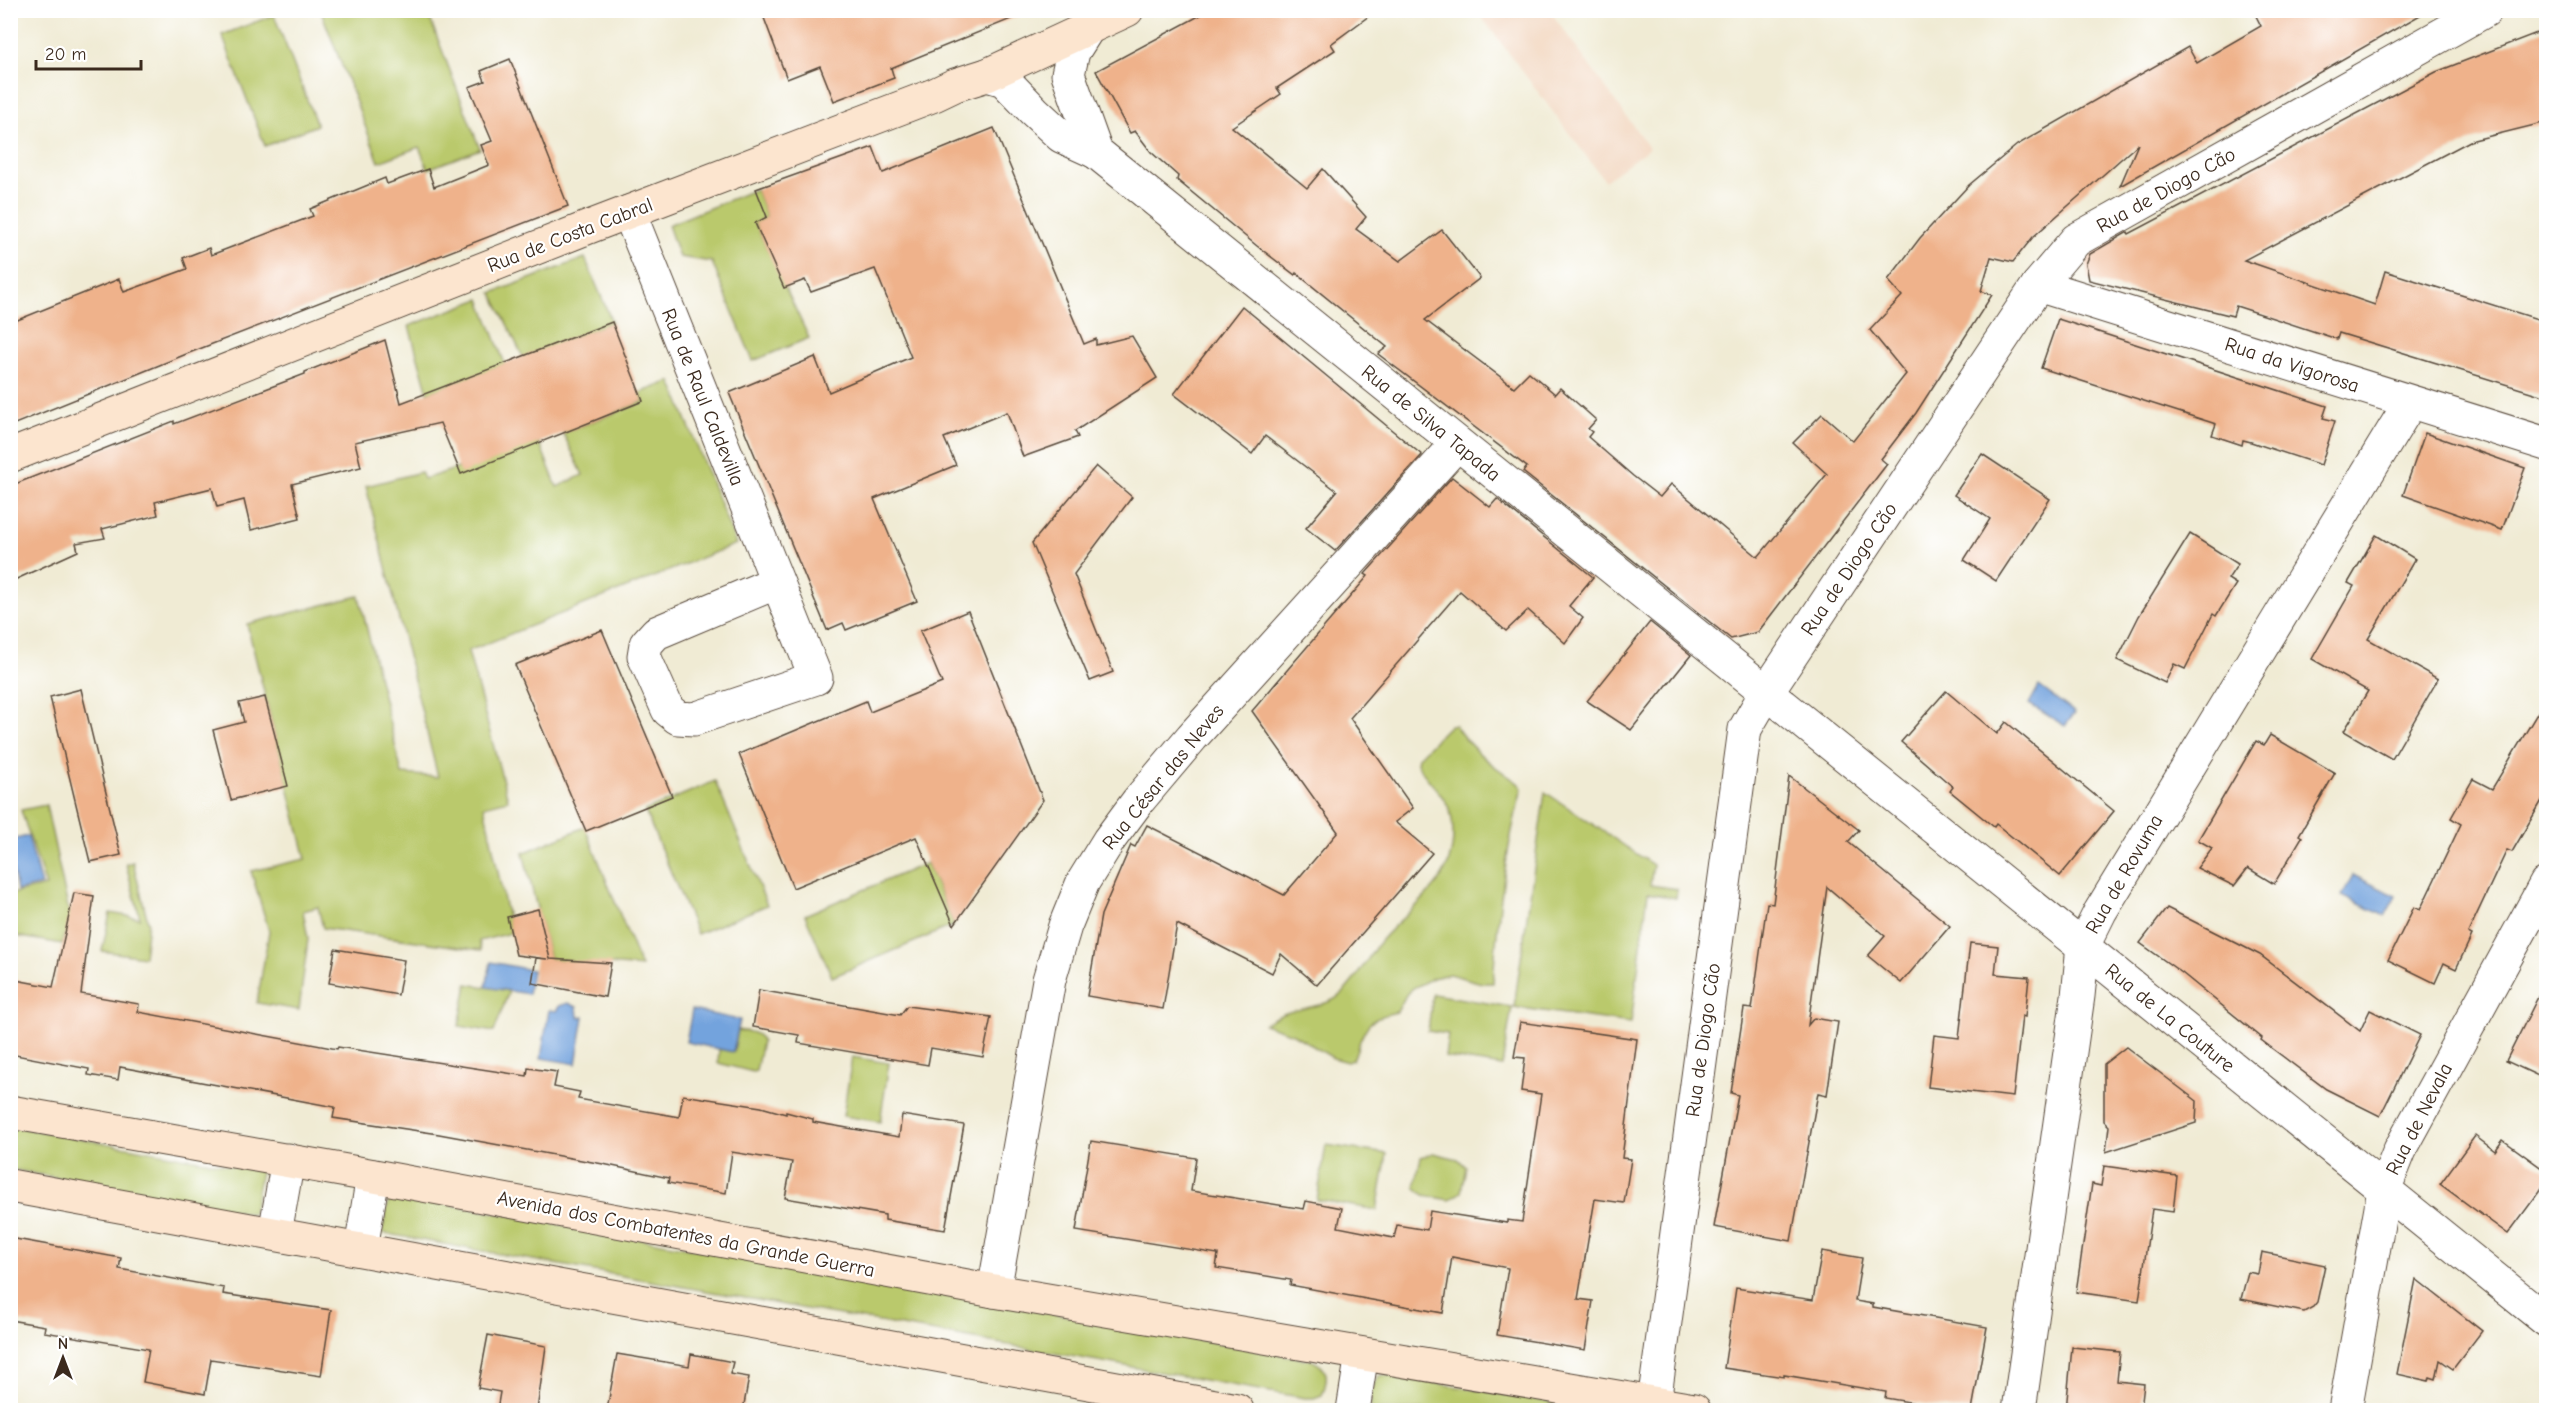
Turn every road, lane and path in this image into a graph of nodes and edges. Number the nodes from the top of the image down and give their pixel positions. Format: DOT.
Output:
graph roads {
  1 [pos="1127,10"];
  2 [pos="2486,10"];
  3 [pos="1087,30"];
  4 [pos="987,75"];
  5 [pos="1096,152"];
  6 [pos="629,212"];
  7 [pos="2038,285"];
  8 [pos="2410,403"];
  9 [pos="1457,444"];
  10 [pos="2547,444"];
  11 [pos="10,456"];
  12 [pos="777,582"];
  13 [pos="1766,693"];
  14 [pos="2547,884"];
  15 [pos="2083,946"];
  16 [pos="10,1112"];
  17 [pos="288,1160"];
  18 [pos="373,1176"];
  19 [pos="10,1186"];
  20 [pos="2384,1190"];
  21 [pos="275,1233"];
  22 [pos="361,1249"];
  23 [pos="994,1291"];
  24 [pos="2547,1320"];
  25 [pos="1362,1354"];
  26 [pos="1654,1407"];
  27 [pos="1238,1410"];
  28 [pos="1353,1410"];
  29 [pos="1694,1410"];
  30 [pos="2019,1410"];
  31 [pos="2344,1410"];
  1 -- 3 [label="main road, Rua de Costa Cabral"];
  2 -- 7 [label="street, Rua de Diogo Cão"];
  3 -- 4 [label="main road, Rua de Costa Cabral"];
  3 -- 5 [label="street"];
  4 -- 5 [label="street, Rua de Silva Tapada"];
  4 -- 6 [label="main road, Rua de Costa Cabral"];
  5 -- 9 [label="street, Rua de Silva Tapada"];
  6 -- 11 [label="main road, Rua de Costa Cabral"];
  6 -- 12 [label="street, Rua de Raul Caldevilla"];
  7 -- 8 [label="street, Rua da Vigorosa"];
  7 -- 13 [label="street, Rua de Diogo Cão"];
  8 -- 10 [label="street, Rua da Vigorosa"];
  8 -- 15 [label="street, Rua de Rovuma"];
  9 -- 13 [label="street, Rua de Silva Tapada"];
  9 -- 23 [label="street, Rua César das Neves"];
  12 -- 12 [label="street, Rua de Raul Caldevilla"];
  13 -- 15 [label="street, Rua de La Couture"];
  13 -- 26 [label="street, Rua de Diogo Cão"];
  14 -- 20 [label="street, Rua de Nevala"];
  15 -- 20 [label="street, Rua de La Couture"];
  15 -- 30 [label="street, Rua de Rovuma"];
  16 -- 17 [label="main road, Avenida dos Combatentes da Grande Guerra"];
  17 -- 18 [label="main road, Avenida dos Combatentes da Grande Guerra"];
  17 -- 21 [label="street"];
  18 -- 22 [label="street"];
  18 -- 23 [label="main road, Avenida dos Combatentes da Grande Guerra"];
  19 -- 21 [label="main road"];
  20 -- 24 [label="street, Rua de La Couture"];
  20 -- 31 [label="street, Rua de Nevala"];
  21 -- 22 [label="main road"];
  22 -- 27 [label="main road"];
  23 -- 25 [label="main road, Avenida dos Combatentes da Grande Guerra"];
  25 -- 26 [label="main road, Avenida dos Combatentes da Grande Guerra"];
  25 -- 28 [label="street"];
  26 -- 29 [label="main road, Avenida dos Combatentes da Grande Guerra"];
}
